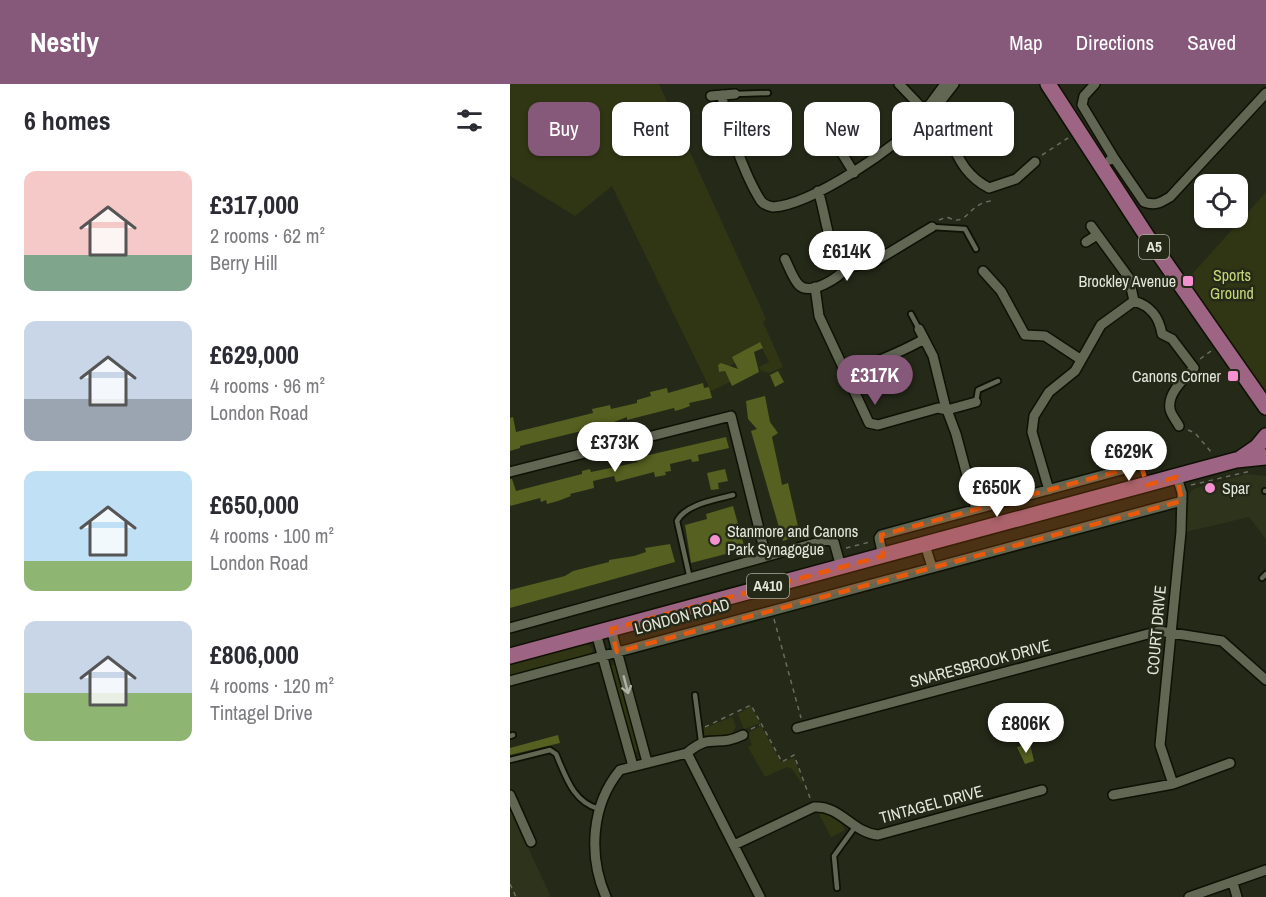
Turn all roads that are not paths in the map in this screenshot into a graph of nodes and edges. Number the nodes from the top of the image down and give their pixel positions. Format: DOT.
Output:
graph roads {
  1 [pos="898,84"];
  2 [pos="945,84"];
  3 [pos="954,84"];
  4 [pos="1048,84"];
  5 [pos="1095,84"];
  6 [pos="768,93"];
  7 [pos="1266,93"];
  8 [pos="735,94"];
  9 [pos="722,95"];
  10 [pos="711,96"];
  11 [pos="917,102"];
  12 [pos="934,102"];
  13 [pos="937,102"];
  14 [pos="892,146"];
  15 [pos="844,156"];
  16 [pos="958,156"];
  17 [pos="1107,161"];
  18 [pos="1035,162"];
  19 [pos="854,173"];
  20 [pos="818,191"];
  21 [pos="932,226"];
  22 [pos="1091,226"];
  23 [pos="1098,235"];
  24 [pos="1086,242"];
  25 [pos="976,249"];
  26 [pos="785,259"];
  27 [pos="846,268"];
  28 [pos="983,271"];
  29 [pos="815,287"];
  30 [pos="1134,301"];
  31 [pos="911,314"];
  32 [pos="919,328"];
  33 [pos="924,339"];
  34 [pos="1080,359"];
  35 [pos="847,374"];
  36 [pos="998,381"];
  37 [pos="976,402"];
  38 [pos="1266,406"];
  39 [pos="947,410"];
  40 [pos="1179,426"];
  41 [pos="1266,436"];
  42 [pos="1266,457"];
  43 [pos="1236,460"];
  44 [pos="510,472"];
  45 [pos="1177,477"];
  46 [pos="1148,484"];
  47 [pos="1049,490"];
  48 [pos="733,495"];
  49 [pos="1182,501"];
  50 [pos="976,509"];
  51 [pos="926,545"];
  52 [pos="883,556"];
  53 [pos="766,557"];
  54 [pos="841,567"];
  55 [pos="932,567"];
  56 [pos="690,579"];
  57 [pos="510,628"];
  58 [pos="611,629"];
  59 [pos="1171,632"];
  60 [pos="596,633"];
  61 [pos="617,652"];
  62 [pos="510,656"];
  63 [pos="602,656"];
  64 [pos="1266,680"];
  65 [pos="510,681"];
  66 [pos="696,695"];
  67 [pos="800,727"];
  68 [pos="743,735"];
  69 [pos="701,741"];
  70 [pos="687,753"];
  71 [pos="510,760"];
  72 [pos="647,762"];
  73 [pos="1230,763"];
  74 [pos="633,766"];
  75 [pos="1173,784"];
  76 [pos="1042,790"];
  77 [pos="510,795"];
  78 [pos="1113,795"];
  79 [pos="599,809"];
  80 [pos="855,827"];
  81 [pos="531,842"];
  82 [pos="734,845"];
  83 [pos="1266,870"];
  84 [pos="1233,883"];
  85 [pos="837,888"];
  86 [pos="606,897"];
  87 [pos="760,897"];
  88 [pos="1189,897"];
  89 [pos="1236,897"];
  1 -- 11 [label="street"];
  2 -- 12 [label="street"];
  3 -- 13 [label="street"];
  4 -- 17 [label="main road, A5"];
  5 -- 17 [label="street"];
  6 -- 8 [label="lane"];
  7 -- 17 [label="street"];
  8 -- 9 [label="street"];
  9 -- 10 [label="street"];
  9 -- 20 [label="street"];
  14 -- 19 [label="street"];
  15 -- 19 [label="street"];
  16 -- 18 [label="street"];
  17 -- 38 [label="main road, A5"];
  19 -- 20 [label="street"];
  20 -- 27 [label="street"];
  21 -- 25 [label="lane"];
  21 -- 27 [label="street"];
  22 -- 23 [label="street"];
  23 -- 24 [label="street"];
  23 -- 30 [label="street"];
  26 -- 29 [label="street"];
  27 -- 29 [label="street"];
  28 -- 34 [label="street"];
  29 -- 35 [label="street"];
  30 -- 34 [label="street"];
  30 -- 40 [label="street"];
  31 -- 32 [label="lane"];
  32 -- 33 [label="street"];
  33 -- 35 [label="street"];
  33 -- 39 [label="street"];
  34 -- 47 [label="street"];
  35 -- 39 [label="street"];
  36 -- 37 [label="lane"];
  37 -- 39 [label="street"];
  39 -- 50 [label="street"];
  41 -- 43 [label="main road, LONDON ROAD / A410"];
  42 -- 43 [label="main road, LONDON ROAD / A410"];
  43 -- 45 [label="main road, LONDON ROAD / A410"];
  44 -- 53 [label="street"];
  45 -- 46 [label="main road, LONDON ROAD / A410"];
  45 -- 49 [label="street, COURT DRIVE"];
  46 -- 47 [label="street"];
  46 -- 51 [label="main road, LONDON ROAD / A410"];
  47 -- 50 [label="street"];
  48 -- 56 [label="lane"];
  49 -- 55 [label="street, LONDON ROAD"];
  49 -- 59 [label="street, COURT DRIVE"];
  50 -- 52 [label="street"];
  51 -- 52 [label="main road, LONDON ROAD / A410"];
  51 -- 55 [label="street"];
  52 -- 54 [label="main road, LONDON ROAD / A410"];
  53 -- 54 [label="street, LONDON ROAD"];
  53 -- 56 [label="street, LONDON ROAD"];
  54 -- 58 [label="main road, LONDON ROAD / A410"];
  55 -- 61 [label="street, LONDON ROAD"];
  56 -- 57 [label="street, LONDON ROAD"];
  58 -- 60 [label="main road, LONDON ROAD / A410"];
  58 -- 61 [label="street"];
  59 -- 64 [label="street, SNARESBROOK DRIVE"];
  59 -- 67 [label="street, SNARESBROOK DRIVE"];
  59 -- 75 [label="street, COURT DRIVE"];
  60 -- 62 [label="main road, LONDON ROAD / A410"];
  60 -- 63 [label="street"];
  61 -- 63 [label="street, LONDON ROAD"];
  61 -- 72 [label="street, one-way"];
  63 -- 65 [label="street, LONDON ROAD"];
  63 -- 74 [label="street"];
  66 -- 69 [label="lane"];
  68 -- 69 [label="street"];
  69 -- 70 [label="street"];
  70 -- 72 [label="street"];
  70 -- 82 [label="street"];
  71 -- 79 [label="lane"];
  72 -- 74 [label="street"];
  73 -- 75 [label="street"];
  74 -- 79 [label="street"];
  75 -- 78 [label="street"];
  76 -- 80 [label="street, TINTAGEL DRIVE"];
  77 -- 81 [label="street"];
  79 -- 86 [label="street"];
  80 -- 82 [label="street, TINTAGEL DRIVE"];
  80 -- 85 [label="lane"];
  82 -- 87 [label="street"];
  83 -- 84 [label="street"];
  84 -- 88 [label="street"];
  84 -- 89 [label="street"];
}
